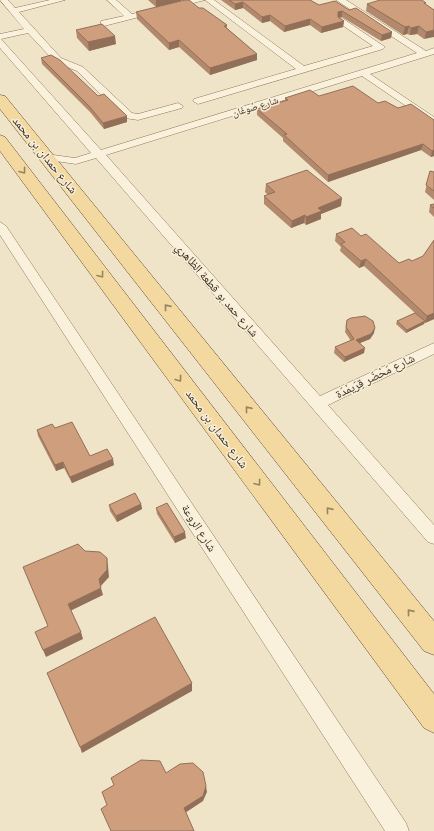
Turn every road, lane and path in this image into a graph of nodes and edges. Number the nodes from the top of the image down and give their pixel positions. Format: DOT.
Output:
graph roads {
  1 [pos="3,0"];
  2 [pos="61,0"];
  3 [pos="111,0"];
  4 [pos="200,0"];
  5 [pos="208,0"];
  6 [pos="340,0"];
  7 [pos="14,11"];
  8 [pos="130,17"];
  9 [pos="342,21"];
  10 [pos="104,23"];
  11 [pos="30,30"];
  12 [pos="0,37"];
  13 [pos="0,42"];
  14 [pos="430,52"];
  15 [pos="303,70"];
  16 [pos="363,73"];
  17 [pos="0,99"];
  18 [pos="198,101"];
  19 [pos="178,106"];
  20 [pos="434,122"];
  21 [pos="0,140"];
  22 [pos="97,154"];
  23 [pos="46,157"];
  24 [pos="76,161"];
  25 [pos="62,176"];
  26 [pos="0,226"];
  27 [pos="434,348"];
  28 [pos="317,404"];
  29 [pos="434,537"];
  30 [pos="434,642"];
  31 [pos="434,718"];
  32 [pos="398,831"];
  1 -- 7 [label="street"];
  2 -- 7 [label="street"];
  3 -- 8 [label="street"];
  4 -- 8 [label="street"];
  5 -- 15 [label="street"];
  6 -- 14 [label="street"];
  7 -- 11 [label="street"];
  8 -- 10 [label="street"];
  9 -- 15 [label="street"];
  11 -- 12 [label="street"];
  11 -- 19 [label="street"];
  13 -- 22 [label="street, شارع حمد بو قطعة الظاهري"];
  14 -- 16 [label="street, شارع صُوغَان"];
  15 -- 18 [label="street"];
  16 -- 20 [label="street"];
  16 -- 22 [label="street, شارع صُوغَان"];
  17 -- 23 [label="main road, شارع حمدان بن محمد"];
  21 -- 31 [label="main road, شارع حمدان بن محمد, one-way"];
  22 -- 24 [label="street, شارع صُوغَان"];
  22 -- 28 [label="street, شارع حمد بو قطعة الظاهري"];
  23 -- 24 [label="street, شارع صُوغَان"];
  23 -- 25 [label="main road, شارع حمدان بن محمد"];
  24 -- 25 [label="street, شارع صُوغَان"];
  30 -- 25 [label="main road, شارع حمدان بن محمد, one-way"];
  26 -- 32 [label="street, شارع الروعة"];
  27 -- 28 [label="street, شارع مَحْضَر قِرَيمْدَة"];
  28 -- 29 [label="street, شارع حمد بو قطعة الظاهري"];
}
